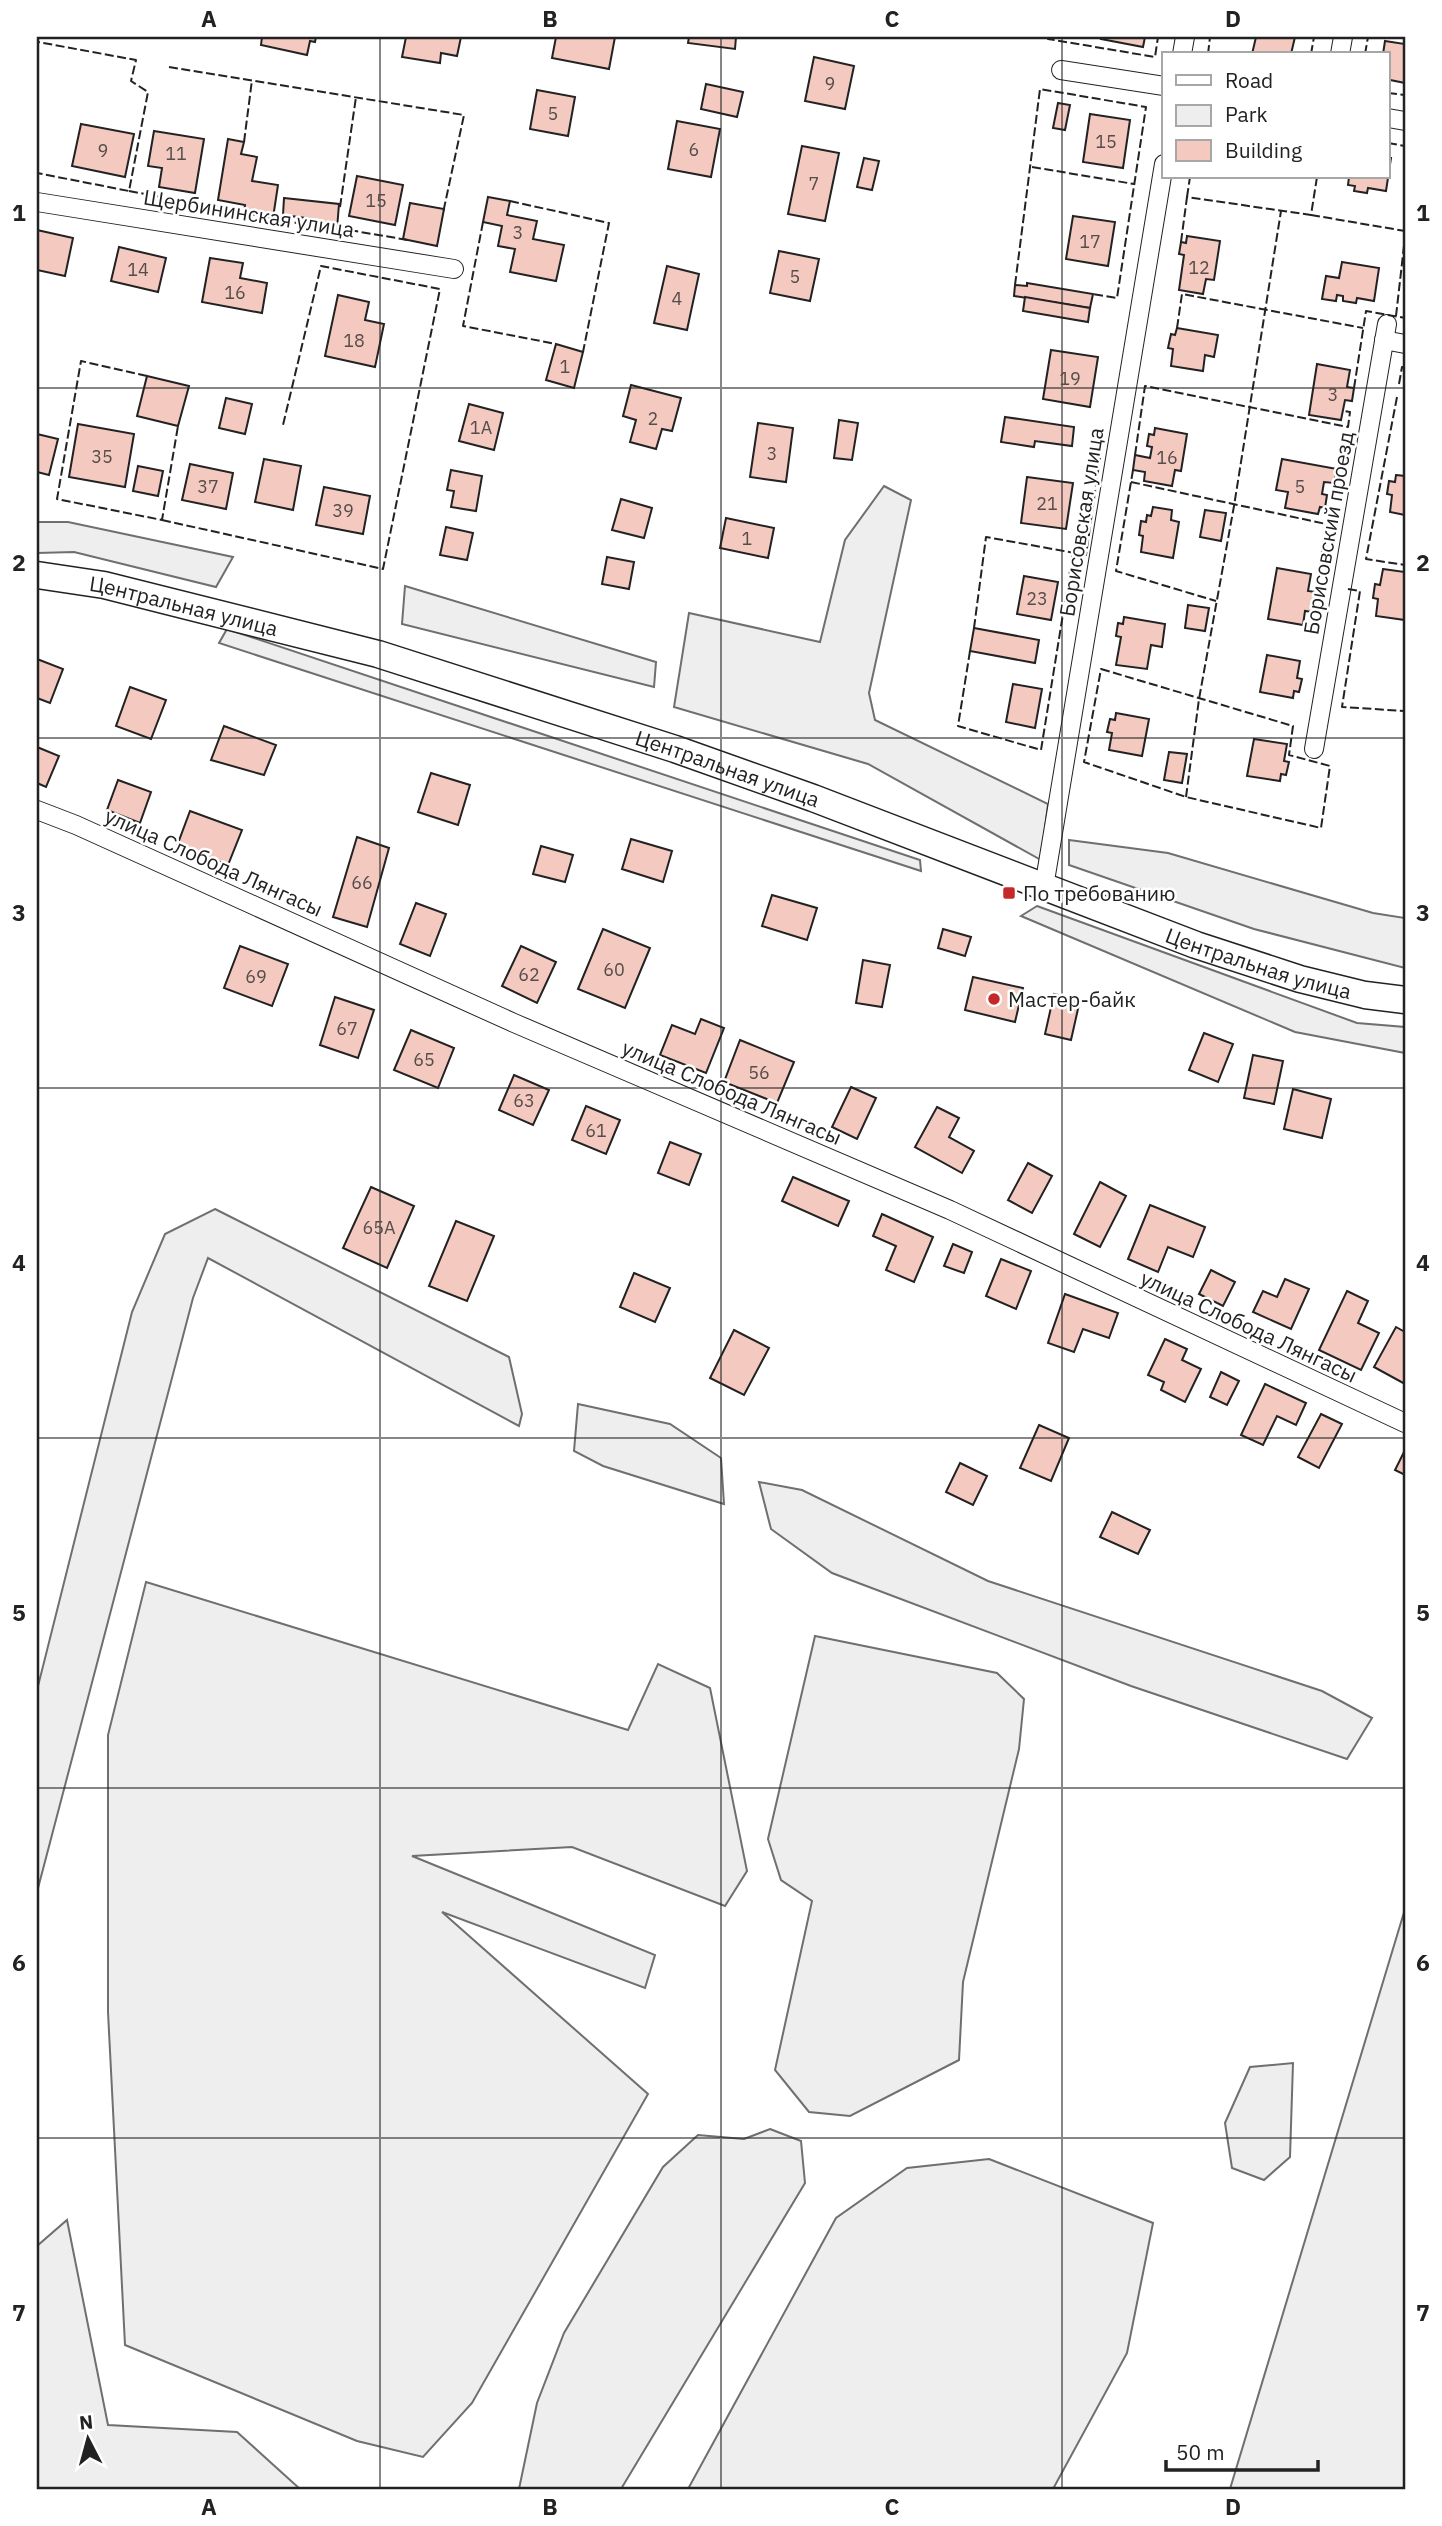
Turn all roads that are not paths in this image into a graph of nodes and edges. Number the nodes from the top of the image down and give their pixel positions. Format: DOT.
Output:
graph roads {
  1 [pos="1061,70"];
  2 [pos="1162,86"];
  3 [pos="1162,176"];
  4 [pos="37,202"];
  5 [pos="454,269"];
  6 [pos="1405,344"];
  7 [pos="37,575"];
  8 [pos="1314,749"];
  9 [pos="37,810"];
  10 [pos="1044,887"];
  11 [pos="1405,1000"];
  12 [pos="1405,1423"];
  1 -- 2 [label="street"];
  3 -- 10 [label="street, Борисовская улица"];
  4 -- 5 [label="street, Щербининская улица"];
  6 -- 8 [label="street, Борисовский проезд"];
  7 -- 10 [label="street, Центральная улица"];
  9 -- 12 [label="street, улица Слобода Лянгасы"];
  10 -- 11 [label="street, Центральная улица"];
}
